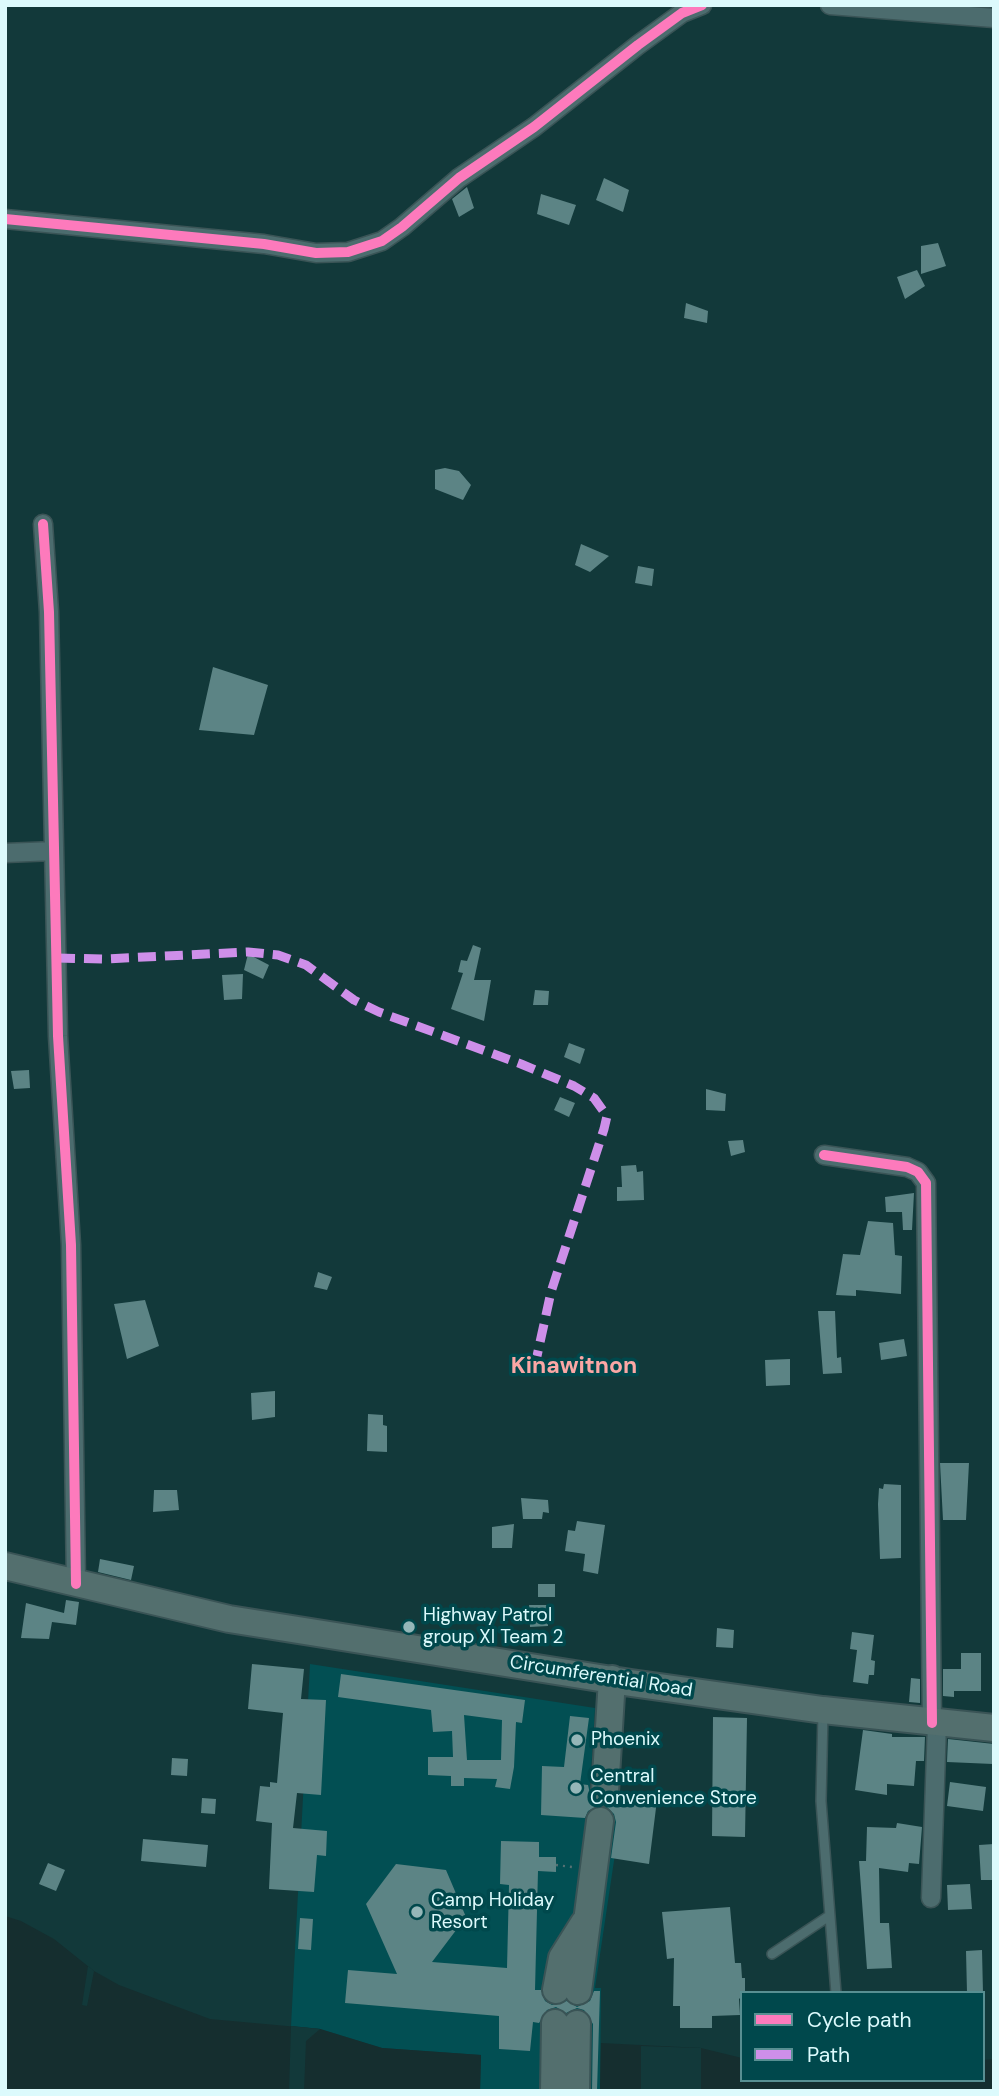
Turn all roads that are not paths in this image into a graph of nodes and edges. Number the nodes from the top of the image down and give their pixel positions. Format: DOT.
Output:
graph roads {
  1 [pos="702,5"];
  2 [pos="831,5"];
  3 [pos="994,18"];
  4 [pos="5,219"];
  5 [pos="44,524"];
  6 [pos="54,851"];
  7 [pos="5,853"];
  8 [pos="824,1155"];
  9 [pos="5,1566"];
  10 [pos="76,1584"];
  11 [pos="612,1679"];
  12 [pos="823,1710"];
  13 [pos="934,1723"];
  14 [pos="994,1728"];
  15 [pos="605,1792"];
  16 [pos="600,1821"];
  17 [pos="931,1898"];
  18 [pos="829,1916"];
  19 [pos="772,1954"];
  20 [pos="567,1991"];
  21 [pos="836,1991"];
  22 [pos="554,2091"];
  23 [pos="576,2091"];
  1 -- 4 [label="street"];
  2 -- 3 [label="street"];
  5 -- 6 [label="street"];
  6 -- 7 [label="street"];
  6 -- 10 [label="street"];
  8 -- 13 [label="street"];
  9 -- 10 [label="main road, Circumferential Road"];
  10 -- 11 [label="main road, Circumferential Road"];
  11 -- 12 [label="main road, Circumferential Road"];
  11 -- 15 [label="main road"];
  12 -- 13 [label="main road, Circumferential Road"];
  12 -- 18 [label="lane"];
  13 -- 14 [label="main road, Circumferential Road"];
  13 -- 17 [label="street"];
  16 -- 20 [label="main road"];
  18 -- 19 [label="lane"];
  18 -- 21 [label="lane"];
  22 -- 23 [label="main road"];
}
